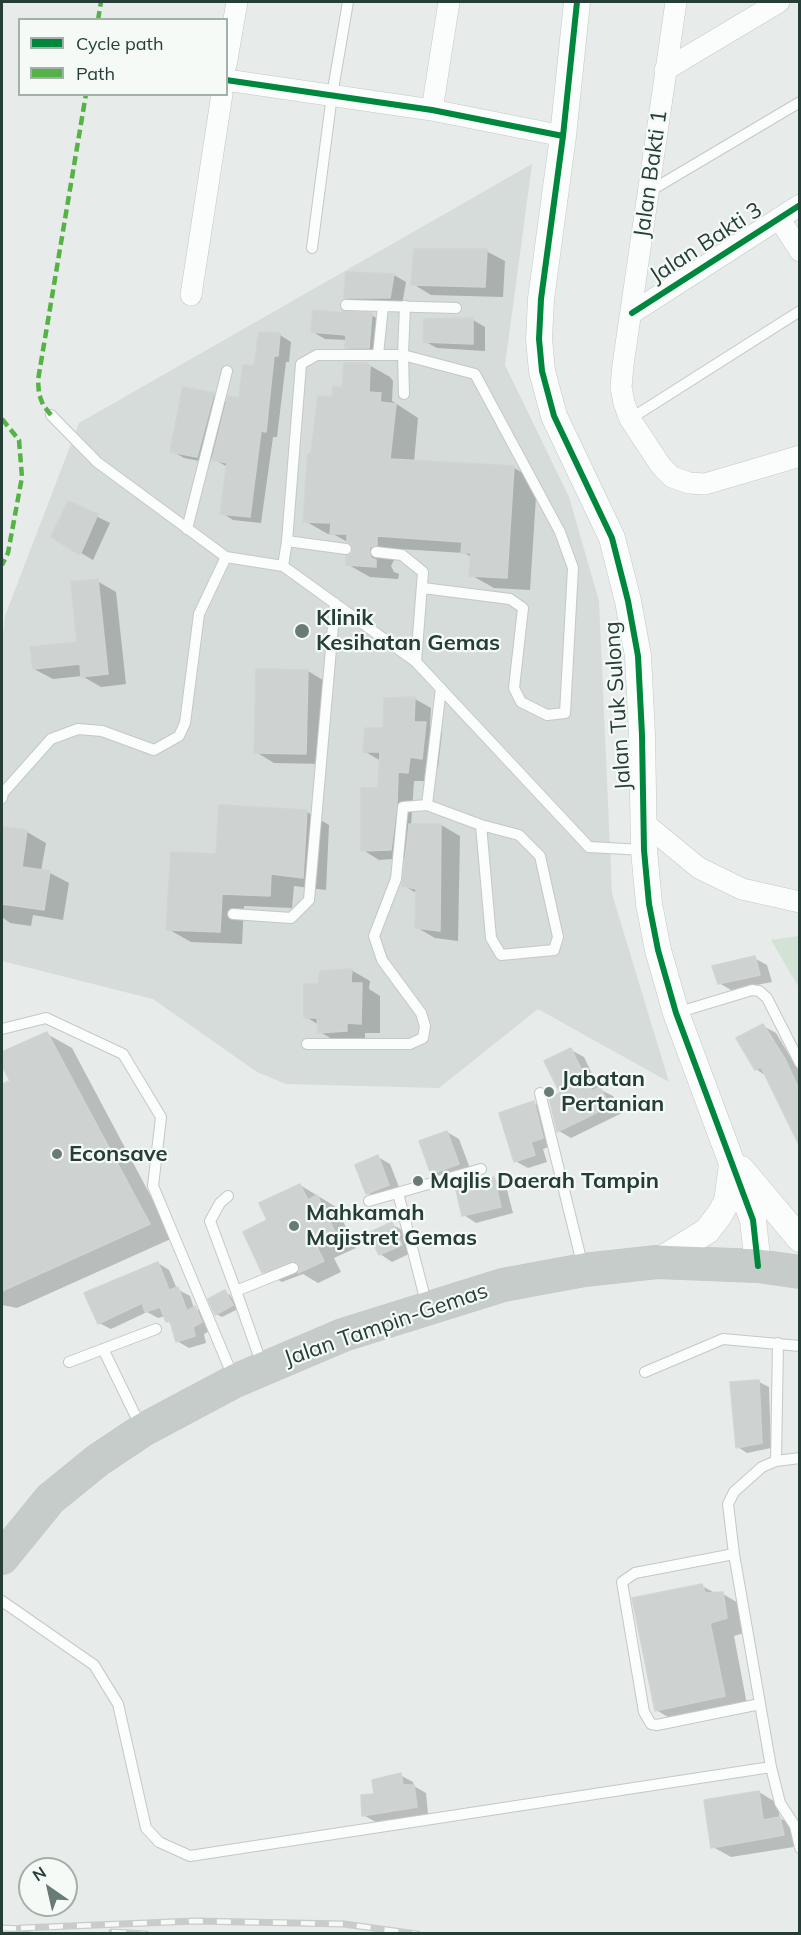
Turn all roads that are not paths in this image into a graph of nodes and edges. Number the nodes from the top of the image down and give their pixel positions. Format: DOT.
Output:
graph roads {
  1 [pos="237,2"];
  2 [pos="348,2"];
  3 [pos="449,2"];
  4 [pos="577,2"];
  5 [pos="676,2"];
  6 [pos="779,2"];
  7 [pos="228,53"];
  8 [pos="665,70"];
  9 [pos="228,80"];
  10 [pos="332,95"];
  11 [pos="222,96"];
  12 [pos="800,102"];
  13 [pos="432,110"];
  14 [pos="563,136"];
  15 [pos="649,192"];
  16 [pos="800,205"];
  17 [pos="779,218"];
  18 [pos="312,248"];
  19 [pos="800,251"];
  20 [pos="191,295"];
  21 [pos="346,305"];
  22 [pos="382,306"];
  23 [pos="405,306"];
  24 [pos="456,308"];
  25 [pos="800,311"];
  26 [pos="632,313"];
  27 [pos="378,355"];
  28 [pos="403,355"];
  29 [pos="227,371"];
  30 [pos="404,394"];
  31 [pos="51,415"];
  32 [pos="630,419"];
  33 [pos="800,456"];
  34 [pos="187,528"];
  35 [pos="287,541"];
  36 [pos="346,549"];
  37 [pos="376,552"];
  38 [pos="226,557"];
  39 [pos="283,566"];
  40 [pos="423,588"];
  41 [pos="335,603"];
  42 [pos="416,662"];
  43 [pos="441,688"];
  44 [pos="2,798"];
  45 [pos="427,805"];
  46 [pos="643,822"];
  47 [pos="481,825"];
  48 [pos="644,850"];
  49 [pos="800,902"];
  50 [pos="233,914"];
  51 [pos="676,1013"];
  52 [pos="2,1029"];
  53 [pos="307,1044"];
  54 [pos="800,1064"];
  55 [pos="540,1093"];
  56 [pos="732,1160"];
  57 [pos="481,1169"];
  58 [pos="398,1193"];
  59 [pos="228,1196"];
  60 [pos="369,1201"];
  61 [pos="800,1239"];
  62 [pos="657,1262"];
  63 [pos="758,1266"];
  64 [pos="293,1268"];
  65 [pos="584,1270"];
  66 [pos="800,1272"];
  67 [pos="236,1291"];
  68 [pos="428,1308"];
  69 [pos="156,1329"];
  70 [pos="778,1343"];
  71 [pos="800,1346"];
  72 [pos="103,1349"];
  73 [pos="69,1362"];
  74 [pos="645,1372"];
  75 [pos="249,1374"];
  76 [pos="142,1430"];
  77 [pos="800,1458"];
  78 [pos="776,1461"];
  79 [pos="734,1554"];
  80 [pos="2,1555"];
  81 [pos="2,1601"];
  82 [pos="760,1704"];
  83 [pos="771,1767"];
  84 [pos="797,1827"];
  85 [pos="800,1848"];
  1 -- 7 [label="street"];
  2 -- 10 [label="lane"];
  3 -- 13 [label="street"];
  4 -- 14 [label="street, Jalan Tuk Sulong"];
  5 -- 8 [label="street, Jalan Bakti 1"];
  6 -- 8 [label="street"];
  8 -- 15 [label="street, Jalan Bakti 1"];
  9 -- 10 [label="street"];
  10 -- 13 [label="street"];
  10 -- 18 [label="lane"];
  11 -- 20 [label="street"];
  12 -- 15 [label="lane"];
  13 -- 14 [label="street"];
  14 -- 46 [label="street, Jalan Tuk Sulong"];
  15 -- 26 [label="street, Jalan Bakti 1"];
  16 -- 17 [label="street, Jalan Bakti 3"];
  17 -- 19 [label="street"];
  17 -- 26 [label="street, Jalan Bakti 3"];
  21 -- 22 [label="lane"];
  22 -- 23 [label="lane"];
  22 -- 27 [label="lane"];
  23 -- 24 [label="lane"];
  23 -- 28 [label="lane"];
  25 -- 32 [label="lane"];
  26 -- 32 [label="street, Jalan Bakti 1"];
  27 -- 28 [label="lane"];
  27 -- 35 [label="lane"];
  28 -- 30 [label="lane"];
  28 -- 40 [label="lane"];
  29 -- 34 [label="lane"];
  31 -- 34 [label="lane"];
  32 -- 33 [label="street, Jalan Bakti 1"];
  34 -- 38 [label="lane"];
  35 -- 36 [label="lane"];
  35 -- 39 [label="lane"];
  37 -- 40 [label="lane"];
  38 -- 39 [label="lane"];
  38 -- 44 [label="lane"];
  39 -- 41 [label="lane"];
  40 -- 42 [label="lane"];
  41 -- 42 [label="lane"];
  41 -- 50 [label="lane"];
  42 -- 43 [label="lane"];
  43 -- 45 [label="lane"];
  43 -- 48 [label="lane"];
  45 -- 47 [label="lane"];
  45 -- 53 [label="lane"];
  46 -- 48 [label="street, Jalan Tuk Sulong"];
  46 -- 49 [label="street"];
  47 -- 47 [label="lane"];
  48 -- 51 [label="street, Jalan Tuk Sulong"];
  51 -- 54 [label="lane"];
  51 -- 56 [label="street, Jalan Tuk Sulong"];
  52 -- 75 [label="lane"];
  55 -- 65 [label="lane"];
  56 -- 61 [label="street"];
  56 -- 62 [label="street"];
  56 -- 63 [label="street, Jalan Tuk Sulong"];
  57 -- 58 [label="lane"];
  58 -- 60 [label="lane"];
  58 -- 68 [label="lane"];
  59 -- 67 [label="lane"];
  62 -- 63 [label="highway, Jalan Tampin-Gemas"];
  62 -- 65 [label="highway, Jalan Tampin-Gemas"];
  63 -- 66 [label="highway, Jalan Tampin-Gemas"];
  64 -- 67 [label="lane"];
  65 -- 68 [label="highway, Jalan Tampin-Gemas"];
  67 -- 75 [label="lane"];
  68 -- 75 [label="highway, Jalan Tampin-Gemas"];
  69 -- 72 [label="lane"];
  70 -- 71 [label="lane"];
  70 -- 74 [label="lane"];
  70 -- 78 [label="lane"];
  72 -- 73 [label="lane"];
  72 -- 76 [label="lane"];
  75 -- 76 [label="highway, Jalan Tampin-Gemas"];
  76 -- 80 [label="highway, Jalan Tampin-Gemas"];
  77 -- 78 [label="lane"];
  78 -- 79 [label="lane"];
  79 -- 82 [label="lane"];
  79 -- 82 [label="lane"];
  81 -- 83 [label="lane"];
  82 -- 83 [label="lane"];
  83 -- 84 [label="lane"];
  84 -- 85 [label="lane"];
}
